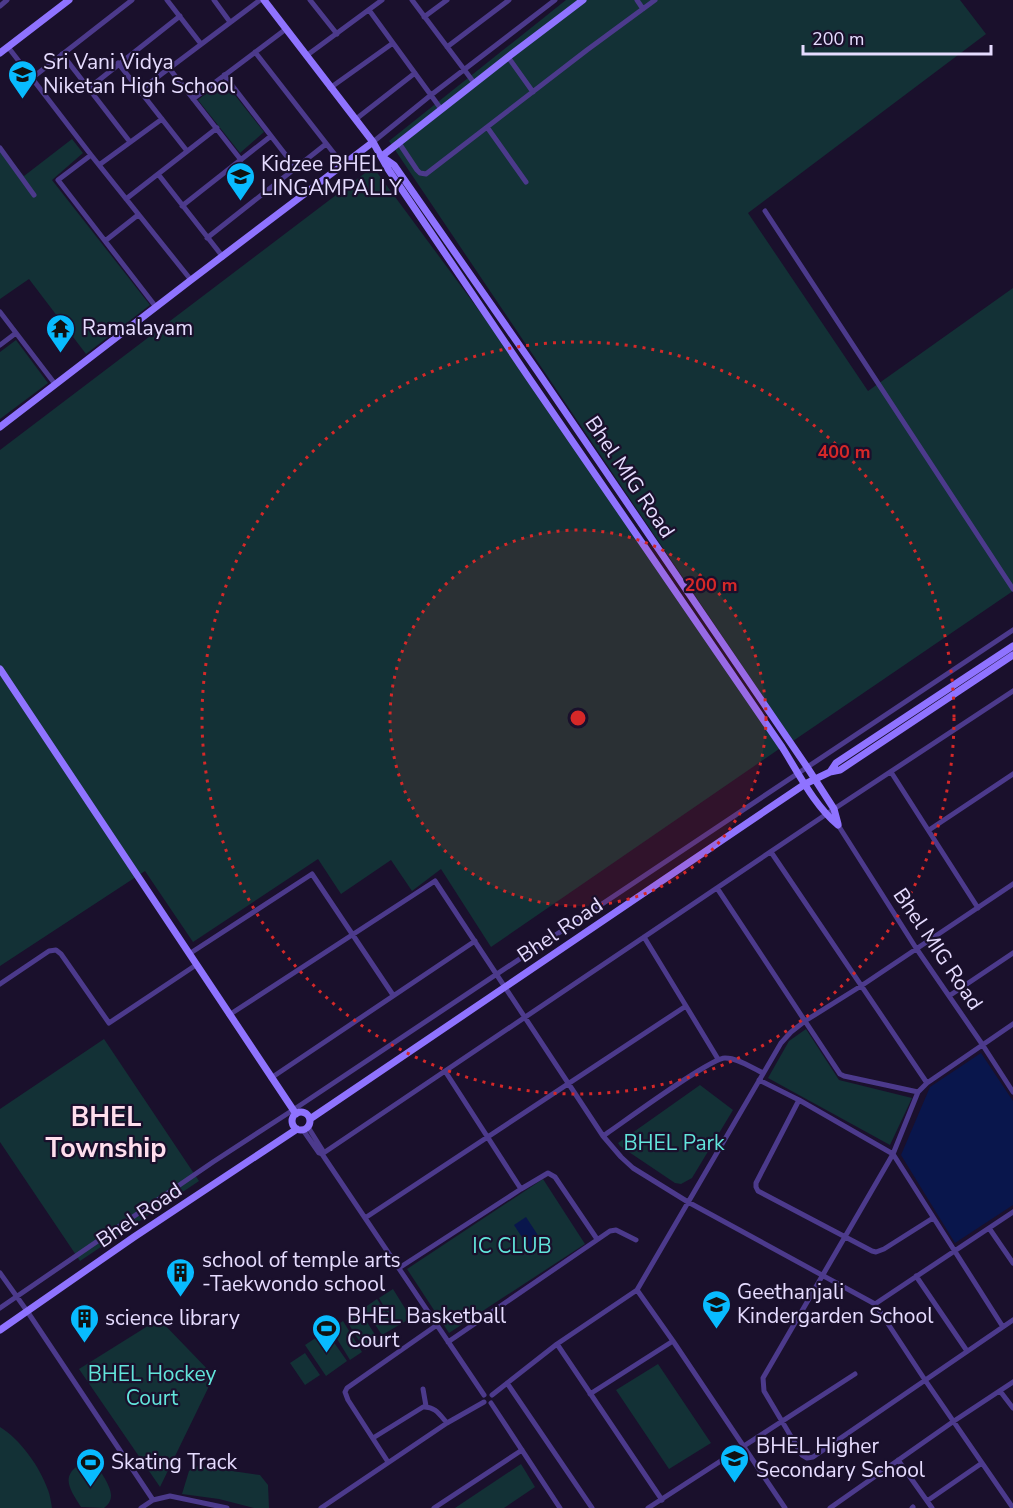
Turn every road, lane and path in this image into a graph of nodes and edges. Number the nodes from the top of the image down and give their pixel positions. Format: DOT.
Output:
graph roads {
  1 [pos="7,0"];
  2 [pos="69,0"];
  3 [pos="132,0"];
  4 [pos="167,0"];
  5 [pos="214,0"];
  6 [pos="262,0"];
  7 [pos="382,0"];
  8 [pos="412,0"];
  9 [pos="447,0"];
  10 [pos="509,0"];
  11 [pos="584,0"];
  12 [pos="637,0"];
  13 [pos="655,0"];
  14 [pos="314,1"];
  15 [pos="553,1"];
  16 [pos="0,6"];
  17 [pos="644,9"];
  18 [pos="369,10"];
  19 [pos="180,16"];
  20 [pos="424,17"];
  21 [pos="230,22"];
  22 [pos="286,29"];
  23 [pos="337,34"];
  24 [pos="393,43"];
  25 [pos="201,44"];
  26 [pos="8,47"];
  27 [pos="447,47"];
  28 [pos="255,52"];
  29 [pos="0,53"];
  30 [pos="62,54"];
  31 [pos="306,56"];
  32 [pos="508,57"];
  33 [pos="118,63"];
  34 [pos="169,68"];
  35 [pos="464,69"];
  36 [pos="415,73"];
  37 [pos="224,75"];
  38 [pos="32,78"];
  39 [pos="475,84"];
  40 [pos="89,87"];
  41 [pos="330,88"];
  42 [pos="139,91"];
  43 [pos="533,92"];
  44 [pos="431,95"];
  45 [pos="193,99"];
  46 [pos="441,109"];
  47 [pos="162,119"];
  48 [pos="356,119"];
  49 [pos="217,128"];
  50 [pos="487,128"];
  51 [pos="271,136"];
  52 [pos="130,142"];
  53 [pos="374,142"];
  54 [pos="326,144"];
  55 [pos="399,144"];
  56 [pos="0,147"];
  57 [pos="187,151"];
  58 [pos="91,155"];
  59 [pos="382,156"];
  60 [pos="241,160"];
  61 [pos="99,165"];
  62 [pos="343,165"];
  63 [pos="295,167"];
  64 [pos="158,174"];
  65 [pos="526,182"];
  66 [pos="34,195"];
  67 [pos="126,199"];
  68 [pos="182,206"];
  69 [pos="765,211"];
  70 [pos="138,214"];
  71 [pos="207,238"];
  72 [pos="105,241"];
  73 [pos="222,257"];
  74 [pos="191,280"];
  75 [pos="156,307"];
  76 [pos="0,312"];
  77 [pos="16,333"];
  78 [pos="0,345"];
  79 [pos="55,384"];
  80 [pos="0,427"];
  81 [pos="1013,589"];
  82 [pos="1013,630"];
  83 [pos="1013,646"];
  84 [pos="1013,655"];
  85 [pos="0,669"];
  86 [pos="1013,691"];
  87 [pos="807,767"];
  88 [pos="830,771"];
  89 [pos="798,772"];
  90 [pos="891,772"];
  91 [pos="1013,774"];
  92 [pos="815,779"];
  93 [pos="805,784"];
  94 [pos="834,809"];
  95 [pos="826,815"];
  96 [pos="838,825"];
  97 [pos="929,830"];
  98 [pos="771,852"];
  99 [pos="1013,884"];
  100 [pos="717,888"];
  101 [pos="978,908"];
  102 [pos="353,935"];
  103 [pos="644,937"];
  104 [pos="475,941"];
  105 [pos="916,948"];
  106 [pos="1013,953"];
  107 [pos="189,954"];
  108 [pos="196,965"];
  109 [pos="496,974"];
  110 [pos="0,984"];
  111 [pos="861,986"];
  112 [pos="504,987"];
  113 [pos="393,995"];
  114 [pos="949,996"];
  115 [pos="686,1006"];
  116 [pos="229,1015"];
  117 [pos="524,1018"];
  118 [pos="805,1021"];
  119 [pos="1013,1024"];
  120 [pos="982,1044"];
  121 [pos="718,1059"];
  122 [pos="445,1071"];
  123 [pos="763,1074"];
  124 [pos="271,1078"];
  125 [pos="759,1080"];
  126 [pos="927,1083"];
  127 [pos="569,1084"];
  128 [pos="918,1092"];
  129 [pos="1013,1092"];
  130 [pos="799,1100"];
  131 [pos="294,1112"];
  132 [pos="304,1126"];
  133 [pos="603,1136"];
  134 [pos="488,1137"];
  135 [pos="322,1154"];
  136 [pos="893,1154"];
  137 [pos="521,1189"];
  138 [pos="688,1202"];
  139 [pos="1013,1212"];
  140 [pos="365,1218"];
  141 [pos="933,1218"];
  142 [pos="989,1228"];
  143 [pos="845,1236"];
  144 [pos="597,1239"];
  145 [pos="636,1240"];
  146 [pos="954,1251"];
  147 [pos="1013,1263"];
  148 [pos="399,1268"];
  149 [pos="1,1275"];
  150 [pos="822,1275"];
  151 [pos="916,1276"];
  152 [pos="637,1290"];
  153 [pos="17,1297"];
  154 [pos="875,1304"];
  155 [pos="0,1308"];
  156 [pos="27,1311"];
  157 [pos="1013,1320"];
  158 [pos="437,1325"];
  159 [pos="1003,1327"];
  160 [pos="0,1330"];
  161 [pos="673,1341"];
  162 [pos="448,1342"];
  163 [pos="557,1344"];
  164 [pos="967,1351"];
  165 [pos="855,1374"];
  166 [pos="925,1380"];
  167 [pos="1013,1382"];
  168 [pos="507,1383"];
  169 [pos="423,1389"];
  170 [pos="1000,1391"];
  171 [pos="590,1394"];
  172 [pos="492,1395"];
  173 [pos="484,1399"];
  174 [pos="491,1403"];
  175 [pos="426,1406"];
  176 [pos="1013,1408"];
  177 [pos="781,1421"];
  178 [pos="954,1421"];
  179 [pos="447,1423"];
  180 [pos="373,1438"];
  181 [pos="744,1445"];
  182 [pos="522,1450"];
  183 [pos="898,1460"];
  184 [pos="388,1462"];
  185 [pos="982,1463"];
  186 [pos="153,1500"];
  187 [pos="662,1500"];
  188 [pos="927,1501"];
  189 [pos="141,1508"];
  190 [pos="227,1508"];
  191 [pos="321,1508"];
  192 [pos="434,1508"];
  193 [pos="560,1508"];
  194 [pos="592,1508"];
  195 [pos="648,1508"];
  196 [pos="785,1508"];
  197 [pos="830,1508"];
  198 [pos="932,1508"];
  199 [pos="1013,1508"];
  1 -- 16 [label="street"];
  2 -- 26 [label="street"];
  3 -- 30 [label="street"];
  4 -- 19 [label="street"];
  5 -- 21 [label="street"];
  6 -- 21 [label="street"];
  6 -- 22 [label="street, Bhel MIG Road"];
  7 -- 18 [label="street"];
  8 -- 20 [label="street"];
  9 -- 20 [label="street"];
  10 -- 27 [label="street"];
  11 -- 32 [label="street"];
  12 -- 17 [label="street"];
  13 -- 17 [label="street"];
  14 -- 23 [label="street"];
  15 -- 35 [label="street"];
  17 -- 43 [label="street"];
  18 -- 23 [label="street"];
  18 -- 24 [label="street"];
  19 -- 25 [label="street"];
  19 -- 33 [label="street"];
  20 -- 27 [label="street"];
  21 -- 25 [label="street"];
  22 -- 28 [label="street"];
  22 -- 31 [label="street, Bhel MIG Road"];
  23 -- 31 [label="street"];
  24 -- 36 [label="street"];
  24 -- 41 [label="street"];
  25 -- 34 [label="street"];
  26 -- 29 [label="street"];
  26 -- 38 [label="street"];
  27 -- 35 [label="street"];
  28 -- 37 [label="street"];
  28 -- 54 [label="street"];
  30 -- 38 [label="street"];
  30 -- 40 [label="street"];
  31 -- 41 [label="street, Bhel MIG Road"];
  32 -- 39 [label="street"];
  32 -- 43 [label="street"];
  33 -- 40 [label="street"];
  33 -- 42 [label="street"];
  34 -- 42 [label="street"];
  34 -- 45 [label="street"];
  35 -- 39 [label="street"];
  35 -- 44 [label="street"];
  36 -- 44 [label="street"];
  36 -- 48 [label="street"];
  37 -- 45 [label="street"];
  37 -- 51 [label="street"];
  38 -- 58 [label="street"];
  39 -- 46 [label="street"];
  40 -- 52 [label="street"];
  41 -- 48 [label="street, Bhel MIG Road"];
  42 -- 47 [label="street"];
  43 -- 50 [label="street"];
  44 -- 46 [label="street"];
  44 -- 53 [label="street"];
  45 -- 49 [label="street"];
  46 -- 55 [label="street"];
  47 -- 52 [label="street"];
  47 -- 57 [label="street"];
  48 -- 53 [label="street, Bhel MIG Road"];
  49 -- 57 [label="street"];
  49 -- 60 [label="street"];
  50 -- 55 [label="street"];
  50 -- 65 [label="street"];
  51 -- 60 [label="street"];
  51 -- 63 [label="street"];
  52 -- 61 [label="street"];
  53 -- 59 [label="street, Bhel MIG Road"];
  53 -- 62 [label="street"];
  54 -- 62 [label="street"];
  54 -- 63 [label="street"];
  55 -- 59 [label="street"];
  56 -- 66 [label="street"];
  57 -- 64 [label="street"];
  58 -- 61 [label="street"];
  58 -- 72 [label="street"];
  59 -- 87 [label="street, Bhel MIG Road"];
  59 -- 89 [label="street, Bhel MIG Road"];
  60 -- 68 [label="street"];
  61 -- 67 [label="street"];
  62 -- 73 [label="street"];
  63 -- 71 [label="street"];
  64 -- 67 [label="street"];
  64 -- 68 [label="street"];
  67 -- 70 [label="street"];
  68 -- 71 [label="street"];
  69 -- 81 [label="street"];
  70 -- 72 [label="street"];
  70 -- 74 [label="street"];
  71 -- 73 [label="street"];
  72 -- 75 [label="street"];
  73 -- 74 [label="street"];
  74 -- 75 [label="street"];
  75 -- 79 [label="street"];
  76 -- 77 [label="street"];
  77 -- 78 [label="street"];
  77 -- 79 [label="street"];
  79 -- 80 [label="street"];
  82 -- 87 [label="street"];
  83 -- 88 [label="street, Bhel Road"];
  84 -- 88 [label="street, Bhel Road"];
  85 -- 107 [label="street"];
  86 -- 90 [label="street"];
  87 -- 89 [label="street"];
  87 -- 92 [label="street, Bhel MIG Road"];
  88 -- 92 [label="street, Bhel Road"];
  89 -- 93 [label="street, Bhel MIG Road"];
  89 -- 109 [label="street"];
  90 -- 94 [label="street"];
  90 -- 97 [label="street"];
  91 -- 97 [label="street"];
  92 -- 93 [label="street, Bhel Road"];
  92 -- 94 [label="street, Bhel MIG Road"];
  93 -- 95 [label="street, Bhel MIG Road"];
  93 -- 112 [label="street, Bhel Road"];
  94 -- 95 [label="street"];
  94 -- 96 [label="street, Bhel MIG Road"];
  95 -- 96 [label="street, Bhel MIG Road"];
  95 -- 98 [label="street"];
  96 -- 105 [label="street, Bhel MIG Road"];
  97 -- 101 [label="street"];
  98 -- 100 [label="street"];
  98 -- 111 [label="street"];
  99 -- 101 [label="street"];
  100 -- 103 [label="street"];
  100 -- 118 [label="street"];
  101 -- 105 [label="street"];
  102 -- 104 [label="street"];
  102 -- 107 [label="street"];
  102 -- 113 [label="street"];
  102 -- 116 [label="street"];
  103 -- 115 [label="street"];
  103 -- 117 [label="street"];
  104 -- 109 [label="street"];
  104 -- 113 [label="street"];
  105 -- 111 [label="street"];
  105 -- 114 [label="street, Bhel MIG Road"];
  106 -- 114 [label="street"];
  107 -- 108 [label="street"];
  108 -- 110 [label="street"];
  108 -- 116 [label="street"];
  109 -- 112 [label="street"];
  109 -- 131 [label="street"];
  111 -- 118 [label="street"];
  111 -- 126 [label="street"];
  112 -- 117 [label="street"];
  112 -- 132 [label="street, Bhel Road"];
  113 -- 124 [label="street"];
  114 -- 120 [label="street, Bhel MIG Road"];
  115 -- 121 [label="street"];
  115 -- 127 [label="street"];
  116 -- 124 [label="street"];
  117 -- 122 [label="street"];
  117 -- 127 [label="street"];
  118 -- 123 [label="street"];
  118 -- 128 [label="street"];
  119 -- 120 [label="street"];
  120 -- 126 [label="street"];
  120 -- 129 [label="street, Bhel MIG Road"];
  121 -- 123 [label="street"];
  121 -- 133 [label="street"];
  122 -- 134 [label="street"];
  122 -- 135 [label="street"];
  123 -- 125 [label="street"];
  124 -- 131 [label="street"];
  125 -- 130 [label="street"];
  125 -- 138 [label="street"];
  126 -- 128 [label="street"];
  127 -- 133 [label="street"];
  127 -- 134 [label="street"];
  128 -- 136 [label="street"];
  130 -- 136 [label="street"];
  130 -- 143 [label="street"];
  131 -- 132 [label="street"];
  131 -- 132 [label="street"];
  131 -- 153 [label="street"];
  132 -- 135 [label="street"];
  132 -- 156 [label="street, Bhel Road"];
  133 -- 138 [label="street"];
  134 -- 137 [label="street"];
  134 -- 140 [label="street"];
  135 -- 140 [label="street"];
  136 -- 141 [label="street"];
  136 -- 143 [label="street"];
  137 -- 144 [label="street"];
  137 -- 148 [label="street"];
  138 -- 150 [label="street"];
  138 -- 152 [label="street"];
  139 -- 142 [label="street"];
  140 -- 148 [label="street"];
  141 -- 143 [label="street"];
  141 -- 146 [label="street"];
  142 -- 146 [label="street"];
  142 -- 147 [label="street"];
  143 -- 150 [label="street"];
  144 -- 145 [label="street"];
  144 -- 162 [label="street"];
  146 -- 151 [label="street"];
  146 -- 159 [label="street"];
  148 -- 158 [label="street"];
  149 -- 153 [label="street"];
  150 -- 154 [label="street"];
  150 -- 177 [label="street"];
  151 -- 154 [label="street"];
  151 -- 164 [label="street"];
  152 -- 161 [label="street"];
  152 -- 163 [label="street"];
  153 -- 155 [label="street"];
  153 -- 156 [label="street"];
  154 -- 166 [label="street"];
  156 -- 160 [label="street, Bhel Road"];
  156 -- 186 [label="street"];
  157 -- 159 [label="street"];
  158 -- 162 [label="street"];
  158 -- 180 [label="street"];
  159 -- 164 [label="street"];
  161 -- 171 [label="street"];
  161 -- 181 [label="street"];
  162 -- 173 [label="street"];
  163 -- 168 [label="street"];
  163 -- 171 [label="street"];
  164 -- 166 [label="street"];
  165 -- 177 [label="street"];
  166 -- 177 [label="street"];
  166 -- 178 [label="street"];
  167 -- 170 [label="street"];
  168 -- 172 [label="street"];
  168 -- 194 [label="street"];
  169 -- 175 [label="street"];
  170 -- 176 [label="street"];
  170 -- 178 [label="street"];
  171 -- 187 [label="street"];
  172 -- 173 [label="street"];
  172 -- 174 [label="street"];
  173 -- 174 [label="street"];
  173 -- 179 [label="street"];
  174 -- 182 [label="street"];
  175 -- 179 [label="street"];
  175 -- 180 [label="street"];
  177 -- 181 [label="street"];
  178 -- 183 [label="street"];
  178 -- 185 [label="street"];
  179 -- 184 [label="street"];
  180 -- 184 [label="street"];
  181 -- 187 [label="street"];
  181 -- 196 [label="street"];
  182 -- 192 [label="street"];
  182 -- 193 [label="street"];
  183 -- 188 [label="street"];
  183 -- 197 [label="street"];
  184 -- 191 [label="street"];
  185 -- 188 [label="street"];
  185 -- 199 [label="street"];
  186 -- 189 [label="street"];
  186 -- 190 [label="street"];
  187 -- 195 [label="street"];
  188 -- 198 [label="street"];
}
